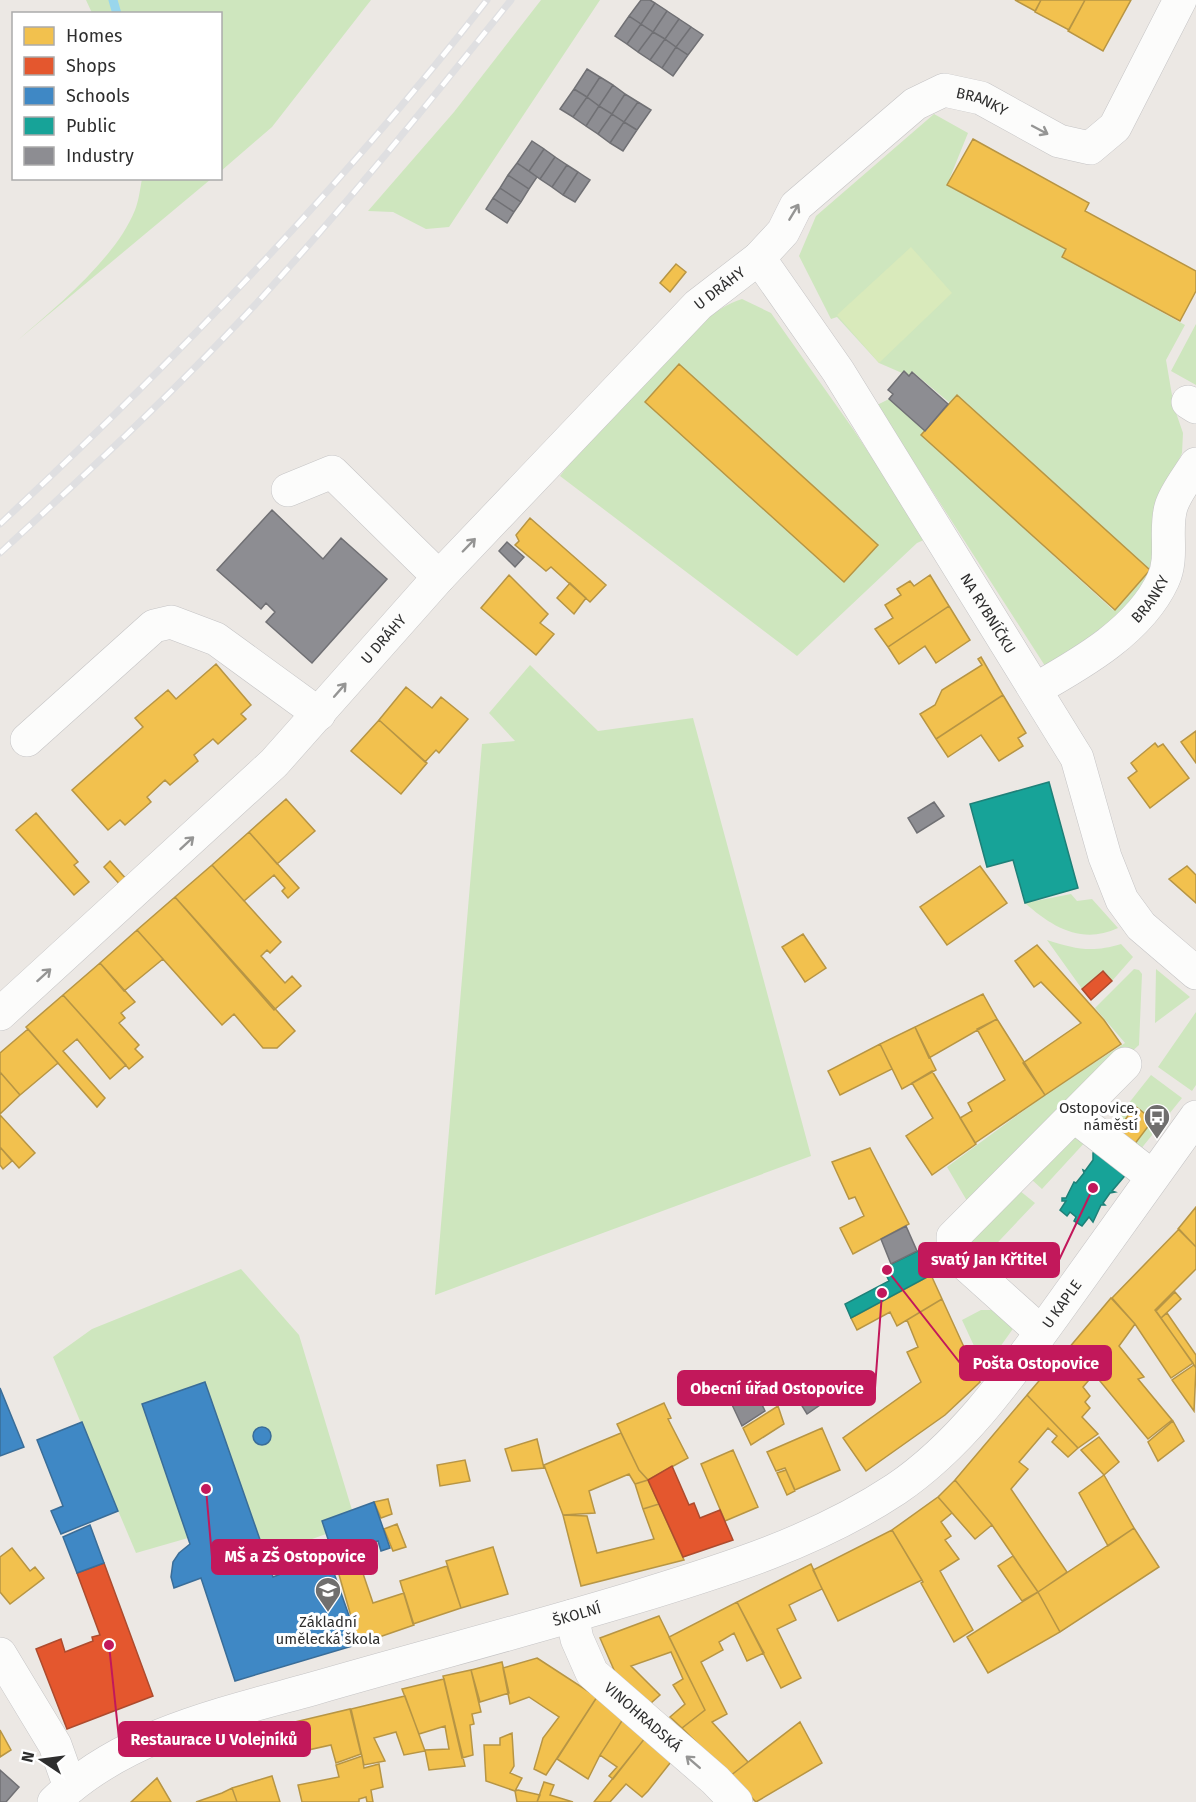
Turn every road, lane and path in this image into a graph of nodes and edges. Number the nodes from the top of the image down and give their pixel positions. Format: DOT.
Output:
graph roads {
  1 [pos="1180,0"];
  2 [pos="759,258"];
  3 [pos="1196,464"];
  4 [pos="288,490"];
  5 [pos="439,577"];
  6 [pos="1036,689"];
  7 [pos="319,714"];
  8 [pos="27,740"];
  9 [pos="1196,973"];
  10 [pos="0,1014"];
  11 [pos="1125,1064"];
  12 [pos="1073,1115"];
  13 [pos="1196,1117"];
  14 [pos="1140,1167"];
  15 [pos="1041,1332"];
  16 [pos="572,1616"];
  17 [pos="0,1654"];
  18 [pos="62,1794"];
  19 [pos="736,1802"];
  2 -- 1 [label="street, BRANKY, one-way"];
  5 -- 2 [label="street, U DRÁHY, one-way"];
  2 -- 6 [label="street, NA RYBNÍČKU"];
  3 -- 6 [label="street, BRANKY"];
  4 -- 5 [label="street"];
  7 -- 5 [label="street, U DRÁHY, one-way"];
  6 -- 9 [label="street, NA RYBNÍČKU"];
  7 -- 8 [label="street"];
  10 -- 7 [label="street, U DRÁHY, one-way"];
  11 -- 12 [label="street, U KAPLE"];
  12 -- 14 [label="street"];
  12 -- 15 [label="street, U KAPLE"];
  13 -- 15 [label="street, U KAPLE"];
  15 -- 16 [label="street, ŠKOLNÍ"];
  16 -- 18 [label="street, ŠKOLNÍ"];
  19 -- 16 [label="street, VINOHRADSKÁ, one-way"];
  17 -- 18 [label="street"];
}
